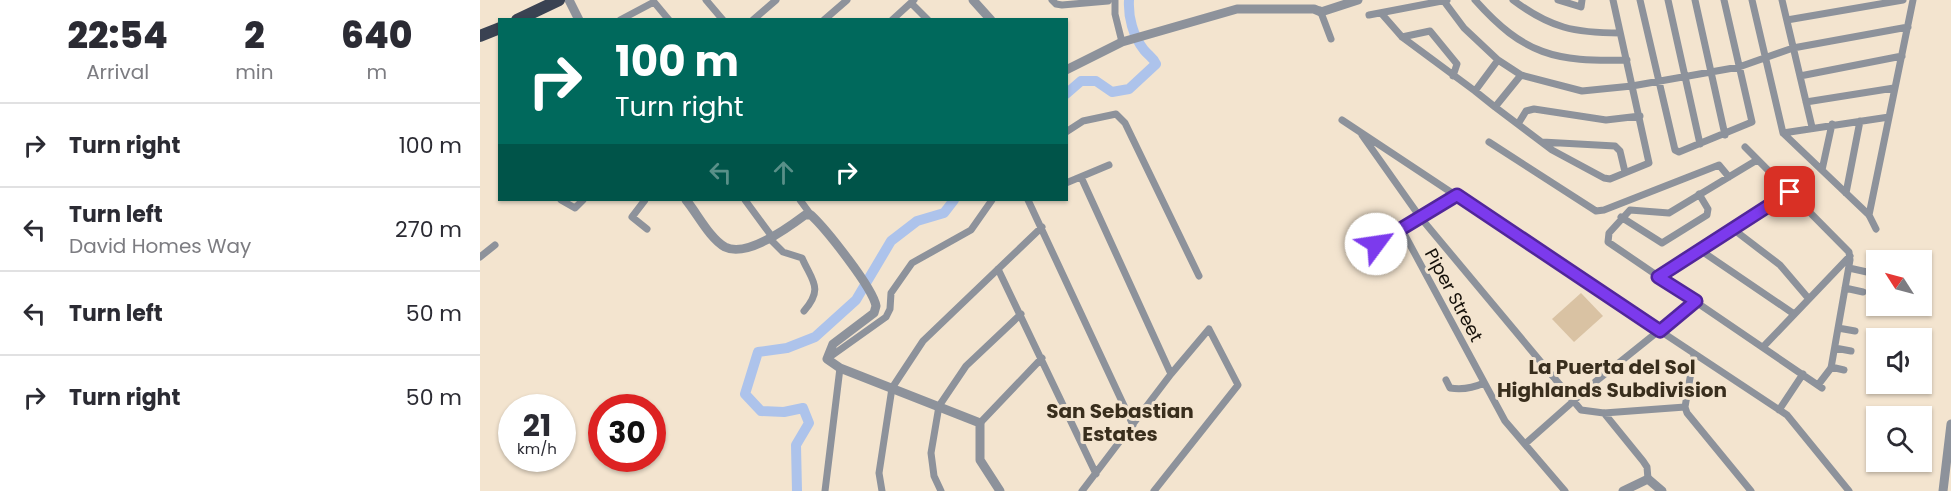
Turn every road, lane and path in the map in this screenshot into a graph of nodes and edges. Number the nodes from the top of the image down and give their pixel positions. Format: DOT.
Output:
graph roads {
  1 [pos="559,0"];
  2 [pos="568,0"];
  3 [pos="706,0"];
  4 [pos="776,0"];
  5 [pos="847,0"];
  6 [pos="973,0"];
  7 [pos="1112,0"];
  8 [pos="1358,0"];
  9 [pos="1444,0"];
  10 [pos="1474,0"];
  11 [pos="1513,0"];
  12 [pos="1558,0"];
  13 [pos="1582,0"];
  14 [pos="1613,0"];
  15 [pos="1640,0"];
  16 [pos="1668,0"];
  17 [pos="1695,0"];
  18 [pos="1724,0"];
  19 [pos="1752,0"];
  20 [pos="1782,0"];
  21 [pos="1903,0"];
  22 [pos="1913,0"];
  23 [pos="913,1"];
  24 [pos="1056,1"];
  25 [pos="1338,3"];
  26 [pos="1318,9"];
  27 [pos="1381,13"];
  28 [pos="1369,15"];
  29 [pos="521,18"];
  30 [pos="578,18"];
  31 [pos="624,18"];
  32 [pos="668,18"];
  33 [pos="721,18"];
  34 [pos="755,18"];
  35 [pos="826,18"];
  36 [pos="894,18"];
  37 [pos="926,18"];
  38 [pos="989,18"];
  39 [pos="1787,20"];
  40 [pos="1908,27"];
  41 [pos="498,29"];
  42 [pos="1620,33"];
  43 [pos="480,36"];
  44 [pos="1402,37"];
  45 [pos="1331,39"];
  46 [pos="1124,41"];
  47 [pos="1793,48"];
  48 [pos="1902,56"];
  49 [pos="1765,59"];
  50 [pos="1498,60"];
  51 [pos="1626,60"];
  52 [pos="1739,67"];
  53 [pos="1068,69"];
  54 [pos="1712,72"];
  55 [pos="1521,75"];
  56 [pos="1453,76"];
  57 [pos="1800,76"];
  58 [pos="1686,77"];
  59 [pos="1658,82"];
  60 [pos="1632,86"];
  61 [pos="1894,88"];
  62 [pos="1475,90"];
  63 [pos="1806,102"];
  64 [pos="1496,107"];
  65 [pos="1640,116"];
  66 [pos="1889,117"];
  67 [pos="1342,120"];
  68 [pos="1860,121"];
  69 [pos="1518,124"];
  70 [pos="1832,124"];
  71 [pos="1812,127"];
  72 [pos="1359,130"];
  73 [pos="1068,131"];
  74 [pos="1783,133"];
  75 [pos="1725,135"];
  76 [pos="1489,142"];
  77 [pos="1542,142"];
  78 [pos="1700,144"];
  79 [pos="1745,147"];
  80 [pos="1757,159"];
  81 [pos="1109,165"];
  82 [pos="1822,170"];
  83 [pos="1625,172"];
  84 [pos="1081,177"];
  85 [pos="1729,177"];
  86 [pos="1068,182"];
  87 [pos="1790,192"];
  88 [pos="1846,193"];
  89 [pos="1700,194"];
  90 [pos="1457,195"];
  91 [pos="563,201"];
  92 [pos="582,201"];
  93 [pos="644,201"];
  94 [pos="687,201"];
  95 [pos="746,201"];
  96 [pos="801,201"];
  97 [pos="991,201"];
  98 [pos="1029,201"];
  99 [pos="1625,202"];
  100 [pos="1630,210"];
  101 [pos="812,215"];
  102 [pos="1869,215"];
  103 [pos="1420,217"];
  104 [pos="1621,218"];
  105 [pos="1042,227"];
  106 [pos="1401,228"];
  107 [pos="1733,229"];
  108 [pos="1876,229"];
  109 [pos="647,230"];
  110 [pos="771,238"];
  111 [pos="1376,244"];
  112 [pos="495,245"];
  113 [pos="1700,250"];
  114 [pos="1850,256"];
  115 [pos="480,257"];
  116 [pos="1849,268"];
  117 [pos="998,269"];
  118 [pos="1866,272"];
  119 [pos="1199,276"];
  120 [pos="1658,277"];
  121 [pos="1845,288"];
  122 [pos="1863,292"];
  123 [pos="1809,299"];
  124 [pos="1696,301"];
  125 [pos="804,311"];
  126 [pos="1021,314"];
  127 [pos="1794,314"];
  128 [pos="1838,327"];
  129 [pos="1660,331"];
  130 [pos="1855,331"];
  131 [pos="1763,347"];
  132 [pos="1835,348"];
  133 [pos="1851,351"];
  134 [pos="1694,355"];
  135 [pos="1042,358"];
  136 [pos="827,359"];
  137 [pos="1831,367"];
  138 [pos="840,368"];
  139 [pos="1844,370"];
  140 [pos="1171,374"];
  141 [pos="1803,374"];
  142 [pos="1446,380"];
  143 [pos="1484,382"];
  144 [pos="892,388"];
  145 [pos="1574,402"];
  146 [pos="939,406"];
  147 [pos="1685,407"];
  148 [pos="1779,410"];
  149 [pos="1604,413"];
  150 [pos="980,423"];
  151 [pos="1951,424"];
  152 [pos="1133,425"];
  153 [pos="1525,444"];
  154 [pos="1096,474"];
  155 [pos="1648,479"];
  156 [pos="825,491"];
  157 [pos="881,491"];
  158 [pos="941,491"];
  159 [pos="1000,491"];
  160 [pos="1082,491"];
  161 [pos="1154,491"];
  162 [pos="1565,491"];
  163 [pos="1623,491"];
  164 [pos="1662,491"];
  165 [pos="1751,491"];
  166 [pos="1849,491"];
  167 [pos="1943,491"];
  1 -- 29 [label="highway"];
  2 -- 30 [label="street"];
  3 -- 33 [label="street"];
  4 -- 34 [label="street"];
  5 -- 35 [label="street"];
  6 -- 38 [label="street"];
  7 -- 24 [label="street"];
  7 -- 46 [label="street"];
  8 -- 25 [label="street"];
  9 -- 27 [label="street"];
  9 -- 50 [label="street"];
  10 -- 51 [label="street"];
  11 -- 42 [label="street"];
  12 -- 13 [label="street"];
  14 -- 42 [label="street"];
  15 -- 59 [label="street"];
  16 -- 58 [label="street"];
  17 -- 54 [label="street"];
  18 -- 52 [label="street"];
  19 -- 49 [label="street"];
  20 -- 39 [label="street"];
  21 -- 39 [label="street"];
  22 -- 40 [label="street"];
  23 -- 36 [label="street"];
  23 -- 37 [label="street"];
  25 -- 26 [label="street"];
  26 -- 45 [label="street"];
  26 -- 46 [label="street"];
  27 -- 28 [label="street"];
  27 -- 44 [label="street"];
  31 -- 32 [label="street"];
  39 -- 47 [label="street"];
  40 -- 47 [label="street"];
  40 -- 48 [label="street"];
  41 -- 43 [label="highway"];
  42 -- 51 [label="street"];
  44 -- 56 [label="street"];
  44 -- 56 [label="street"];
  46 -- 53 [label="street"];
  47 -- 49 [label="street"];
  47 -- 57 [label="street"];
  48 -- 57 [label="street"];
  48 -- 61 [label="street"];
  49 -- 52 [label="street"];
  49 -- 74 [label="street"];
  50 -- 55 [label="street"];
  50 -- 62 [label="street"];
  51 -- 60 [label="street"];
  52 -- 54 [label="street"];
  52 -- 75 [label="street"];
  54 -- 58 [label="street"];
  54 -- 75 [label="street"];
  55 -- 60 [label="street"];
  55 -- 64 [label="street"];
  56 -- 62 [label="street"];
  57 -- 63 [label="street"];
  58 -- 59 [label="street"];
  58 -- 78 [label="street"];
  59 -- 60 [label="street"];
  59 -- 78 [label="street"];
  60 -- 65 [label="street"];
  61 -- 63 [label="street"];
  61 -- 66 [label="street"];
  62 -- 64 [label="street"];
  63 -- 71 [label="street"];
  64 -- 69 [label="street"];
  65 -- 69 [label="street"];
  65 -- 83 [label="street"];
  66 -- 68 [label="street"];
  66 -- 102 [label="street"];
  67 -- 72 [label="street"];
  68 -- 70 [label="street"];
  68 -- 88 [label="street"];
  69 -- 77 [label="street"];
  70 -- 71 [label="street"];
  70 -- 82 [label="street"];
  71 -- 74 [label="street"];
  72 -- 90 [label="street"];
  72 -- 103 [label="street"];
  73 -- 119 [label="street"];
  74 -- 82 [label="street"];
  75 -- 78 [label="street"];
  76 -- 99 [label="street"];
  77 -- 83 [label="street"];
  77 -- 83 [label="street"];
  79 -- 80 [label="street"];
  80 -- 85 [label="street"];
  80 -- 87 [label="street"];
  81 -- 84 [label="street"];
  82 -- 88 [label="street"];
  84 -- 86 [label="street"];
  84 -- 140 [label="street"];
  85 -- 89 [label="street"];
  85 -- 99 [label="street"];
  87 -- 107 [label="street"];
  87 -- 114 [label="street"];
  88 -- 102 [label="street"];
  89 -- 100 [label="street"];
  89 -- 104 [label="street"];
  90 -- 103 [label="street"];
  90 -- 129 [label="street"];
  91 -- 92 [label="street"];
  93 -- 109 [label="street"];
  94 -- 110 [label="street"];
  95 -- 110 [label="street"];
  96 -- 101 [label="street"];
  97 -- 136 [label="street"];
  98 -- 105 [label="street"];
  99 -- 100 [label="street"];
  100 -- 104 [label="street"];
  101 -- 110 [label="street"];
  101 -- 136 [label="street"];
  102 -- 108 [label="street"];
  103 -- 106 [label="street"];
  103 -- 145 [label="street"];
  104 -- 120 [label="street"];
  105 -- 117 [label="street"];
  105 -- 152 [label="street"];
  106 -- 111 [label="street"];
  106 -- 143 [label="street, Piper Street"];
  107 -- 113 [label="street"];
  107 -- 123 [label="street"];
  110 -- 125 [label="street"];
  112 -- 115 [label="street"];
  113 -- 120 [label="street"];
  113 -- 127 [label="street"];
  114 -- 116 [label="street"];
  114 -- 123 [label="street"];
  116 -- 118 [label="street"];
  116 -- 121 [label="street"];
  117 -- 126 [label="street"];
  117 -- 144 [label="street"];
  120 -- 124 [label="street"];
  121 -- 122 [label="street"];
  121 -- 128 [label="street"];
  123 -- 127 [label="street"];
  124 -- 129 [label="street"];
  124 -- 131 [label="street"];
  126 -- 135 [label="street"];
  126 -- 146 [label="street"];
  127 -- 131 [label="street"];
  128 -- 130 [label="street"];
  128 -- 132 [label="street"];
  129 -- 134 [label="street"];
  129 -- 145 [label="street"];
  131 -- 141 [label="street"];
  132 -- 133 [label="street"];
  132 -- 137 [label="street"];
  134 -- 147 [label="street"];
  134 -- 148 [label="street"];
  135 -- 150 [label="street"];
  135 -- 154 [label="street"];
  136 -- 138 [label="street"];
  137 -- 139 [label="street"];
  137 -- 141 [label="street"];
  138 -- 144 [label="street"];
  138 -- 156 [label="street"];
  140 -- 152 [label="street"];
  140 -- 161 [label="street"];
  141 -- 148 [label="street"];
  142 -- 143 [label="street"];
  143 -- 153 [label="street, Piper Street"];
  144 -- 146 [label="street"];
  144 -- 157 [label="street"];
  145 -- 149 [label="street"];
  145 -- 153 [label="street"];
  146 -- 150 [label="street"];
  146 -- 158 [label="street"];
  147 -- 149 [label="street"];
  147 -- 165 [label="street"];
  148 -- 166 [label="street"];
  149 -- 155 [label="street"];
  150 -- 159 [label="street"];
  151 -- 167 [label="street"];
  152 -- 154 [label="street"];
  153 -- 162 [label="street, Piper Street"];
  154 -- 160 [label="street"];
  155 -- 163 [label="street"];
  155 -- 164 [label="street"];
}
